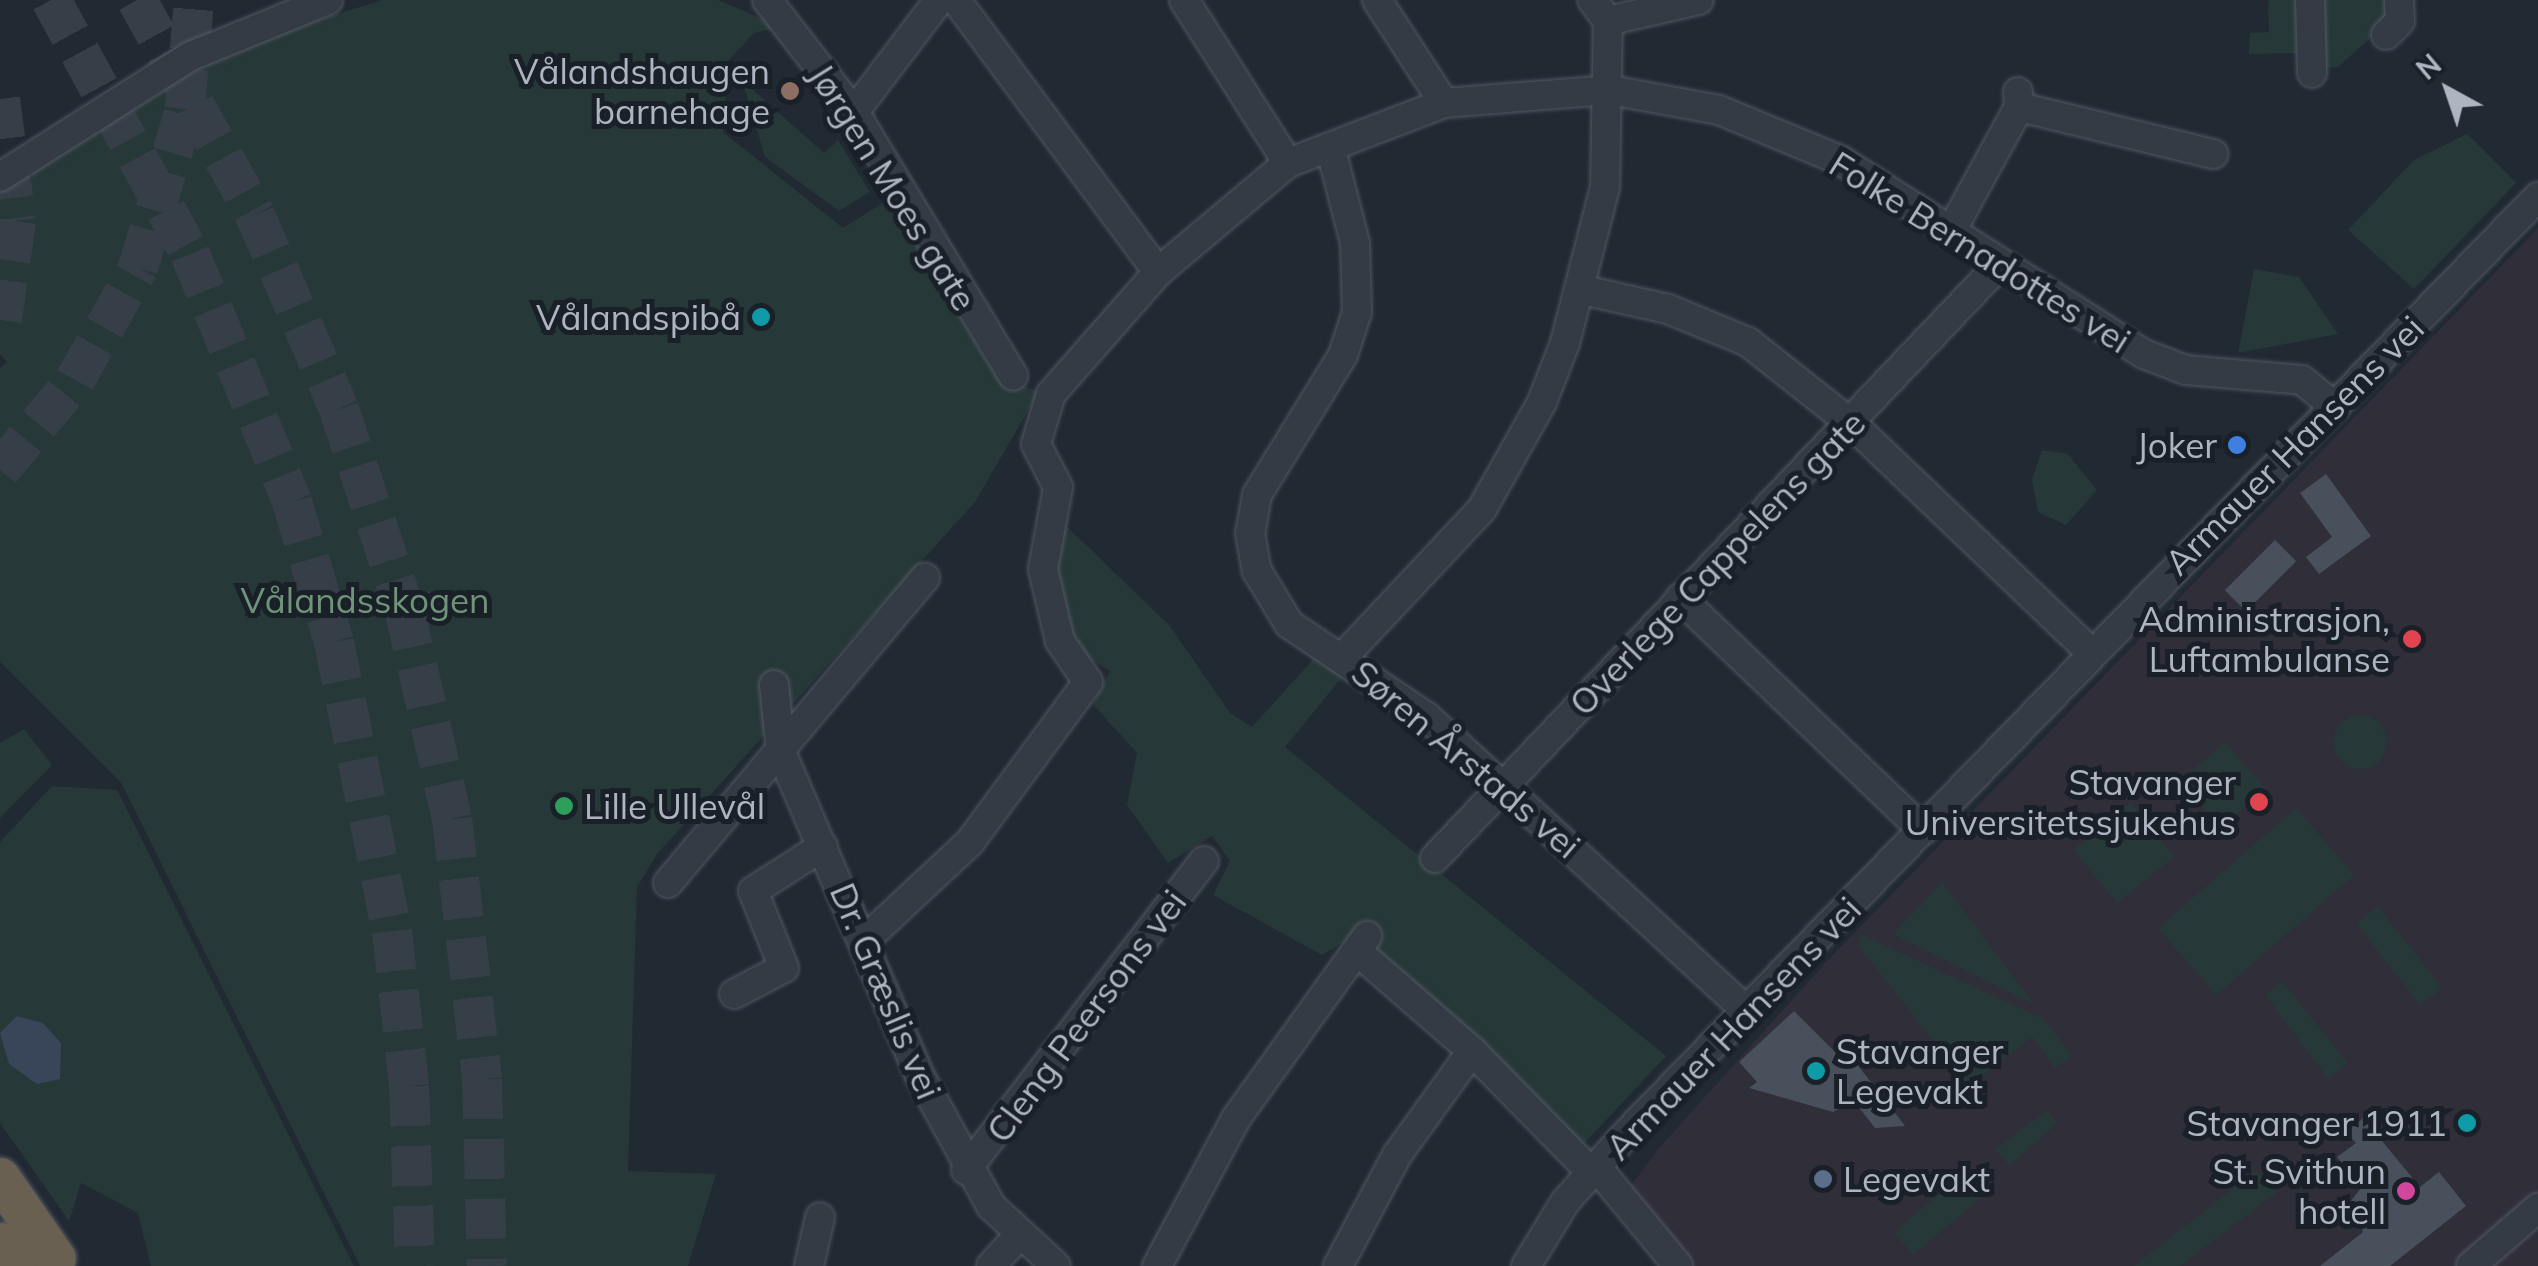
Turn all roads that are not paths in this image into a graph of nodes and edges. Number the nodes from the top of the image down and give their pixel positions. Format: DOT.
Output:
graph roads {
  1 [pos="328,0"];
  2 [pos="767,0"];
  3 [pos="939,0"];
  4 [pos="956,0"];
  5 [pos="1184,0"];
  6 [pos="1377,0"];
  7 [pos="1698,0"];
  8 [pos="2310,0"];
  9 [pos="2399,0"];
  10 [pos="1600,11"];
  11 [pos="2386,35"];
  12 [pos="2312,73"];
  13 [pos="1610,90"];
  14 [pos="1444,102"];
  15 [pos="854,112"];
  16 [pos="1331,150"];
  17 [pos="2213,154"];
  18 [pos="1288,163"];
  19 [pos="0,176"];
  20 [pos="2538,197"];
  21 [pos="1950,233"];
  22 [pos="1998,266"];
  23 [pos="1158,272"];
  24 [pos="1583,290"];
  25 [pos="1013,376"];
  26 [pos="2335,407"];
  27 [pos="1852,424"];
  28 [pos="925,578"];
  29 [pos="1680,598"];
  30 [pos="2091,652"];
  31 [pos="1344,656"];
  32 [pos="774,684"];
  33 [pos="780,752"];
  34 [pos="1505,786"];
  35 [pos="1923,830"];
  36 [pos="823,846"];
  37 [pos="1435,858"];
  38 [pos="1204,861"];
  39 [pos="668,883"];
  40 [pos="866,939"];
  41 [pos="734,994"];
  42 [pos="1747,1011"];
  43 [pos="1472,1051"];
  44 [pos="1590,1166"];
  45 [pos="966,1170"];
  46 [pos="0,1178"];
  47 [pos="2538,1208"];
  48 [pos="820,1217"];
  49 [pos="1018,1236"];
  50 [pos="0,1243"];
  51 [pos="56,1259"];
  52 [pos="16,1266"];
  53 [pos="809,1266"];
  54 [pos="992,1266"];
  55 [pos="1056,1266"];
  56 [pos="1157,1266"];
  57 [pos="1338,1266"];
  58 [pos="1526,1266"];
  59 [pos="1678,1266"];
  60 [pos="2472,1266"];
  1 -- 19 [label="street"];
  2 -- 15 [label="street, Jørgen Moes gate"];
  3 -- 15 [label="street"];
  4 -- 23 [label="street"];
  5 -- 18 [label="street"];
  6 -- 14 [label="street"];
  7 -- 10 [label="street"];
  8 -- 12 [label="street"];
  9 -- 11 [label="street"];
  10 -- 13 [label="street"];
  13 -- 14 [label="street, Folke Bernadottes vei"];
  13 -- 21 [label="street, Folke Bernadottes vei"];
  13 -- 24 [label="street"];
  14 -- 16 [label="street, Folke Bernadottes vei"];
  15 -- 25 [label="street, Jørgen Moes gate"];
  16 -- 18 [label="street, Folke Bernadottes vei"];
  16 -- 31 [label="street, Søren Årstads vei"];
  17 -- 21 [label="street"];
  18 -- 23 [label="street, Folke Bernadottes vei"];
  20 -- 26 [label="street, Armauer Hansens vei"];
  21 -- 22 [label="street, Folke Bernadottes vei"];
  22 -- 26 [label="street, Folke Bernadottes vei"];
  22 -- 27 [label="street, Overlege Cappelens gate"];
  23 -- 40 [label="street, Folke Bernadottes vei"];
  24 -- 27 [label="street"];
  24 -- 31 [label="street"];
  26 -- 30 [label="street, Armauer Hansens vei"];
  27 -- 29 [label="street, Overlege Cappelens gate"];
  27 -- 30 [label="street"];
  28 -- 33 [label="street"];
  29 -- 34 [label="street, Overlege Cappelens gate"];
  29 -- 35 [label="street"];
  30 -- 35 [label="street, Armauer Hansens vei"];
  31 -- 34 [label="street, Søren Årstads vei"];
  32 -- 33 [label="street, Dr. Græslis vei"];
  33 -- 36 [label="street, Dr. Græslis vei"];
  33 -- 39 [label="street"];
  34 -- 37 [label="street, Overlege Cappelens gate"];
  34 -- 42 [label="street, Søren Årstads vei"];
  35 -- 42 [label="street, Armauer Hansens vei"];
  36 -- 40 [label="street, Dr. Græslis vei"];
  36 -- 41 [label="street"];
  38 -- 45 [label="street, Cleng Peersons vei"];
  40 -- 45 [label="street, Dr. Græslis vei"];
  42 -- 44 [label="street, Armauer Hansens vei"];
  43 -- 44 [label="street"];
  43 -- 56 [label="street"];
  43 -- 57 [label="street"];
  44 -- 58 [label="street, Armauer Hansens vei"];
  44 -- 59 [label="street"];
  45 -- 49 [label="street, Dr. Græslis vei"];
  46 -- 51 [label="highway"];
  47 -- 60 [label="street"];
  48 -- 53 [label="street"];
  49 -- 54 [label="street"];
  49 -- 55 [label="street, Dr. Græslis vei"];
  50 -- 52 [label="highway"];
}
